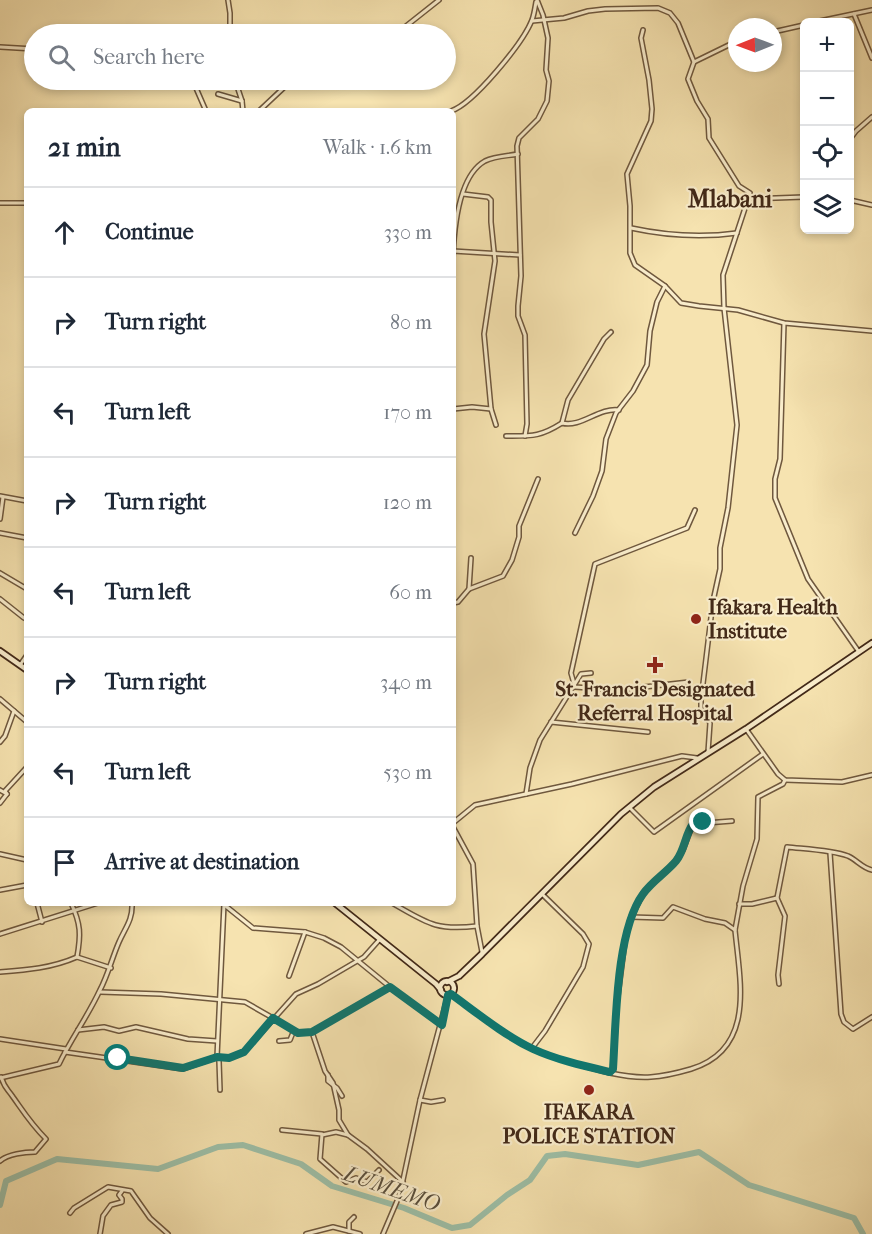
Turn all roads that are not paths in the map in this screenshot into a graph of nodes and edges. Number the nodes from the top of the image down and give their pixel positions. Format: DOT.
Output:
graph roads {
  1 [pos="228,0"];
  2 [pos="439,0"];
  3 [pos="537,0"];
  4 [pos="872,10"];
  5 [pos="854,14"];
  6 [pos="834,18"];
  7 [pos="544,20"];
  8 [pos="532,21"];
  9 [pos="230,24"];
  10 [pos="409,24"];
  11 [pos="800,26"];
  12 [pos="643,30"];
  13 [pos="782,30"];
  14 [pos="728,45"];
  15 [pos="0,47"];
  16 [pos="24,48"];
  17 [pos="872,58"];
  18 [pos="694,62"];
  19 [pos="197,90"];
  20 [pos="238,90"];
  21 [pos="281,90"];
  22 [pos="218,94"];
  23 [pos="242,101"];
  24 [pos="205,108"];
  25 [pos="243,108"];
  26 [pos="262,108"];
  27 [pos="456,108"];
  28 [pos="872,117"];
  29 [pos="854,134"];
  30 [pos="518,154"];
  31 [pos="463,194"];
  32 [pos="800,197"];
  33 [pos="748,199"];
  34 [pos="854,201"];
  35 [pos="0,203"];
  36 [pos="24,203"];
  37 [pos="872,205"];
  38 [pos="456,216"];
  39 [pos="631,228"];
  40 [pos="737,233"];
  41 [pos="456,251"];
  42 [pos="495,253"];
  43 [pos="521,255"];
  44 [pos="665,286"];
  45 [pos="724,308"];
  46 [pos="784,323"];
  47 [pos="872,331"];
  48 [pos="611,332"];
  49 [pos="456,409"];
  50 [pos="491,409"];
  51 [pos="619,410"];
  52 [pos="562,423"];
  53 [pos="496,425"];
  54 [pos="506,436"];
  55 [pos="525,436"];
  56 [pos="538,479"];
  57 [pos="2,496"];
  58 [pos="24,500"];
  59 [pos="695,510"];
  60 [pos="0,519"];
  61 [pos="0,533"];
  62 [pos="575,533"];
  63 [pos="24,537"];
  64 [pos="471,558"];
  65 [pos="0,573"];
  66 [pos="24,587"];
  67 [pos="469,589"];
  68 [pos="0,599"];
  69 [pos="456,602"];
  70 [pos="24,618"];
  71 [pos="872,643"];
  72 [pos="0,651"];
  73 [pos="860,653"];
  74 [pos="24,659"];
  75 [pos="20,665"];
  76 [pos="24,668"];
  77 [pos="591,673"];
  78 [pos="689,682"];
  79 [pos="575,687"];
  80 [pos="0,699"];
  81 [pos="14,711"];
  82 [pos="24,719"];
  83 [pos="551,722"];
  84 [pos="746,729"];
  85 [pos="648,732"];
  86 [pos="0,742"];
  87 [pos="708,752"];
  88 [pos="763,754"];
  89 [pos="697,758"];
  90 [pos="24,770"];
  91 [pos="872,775"];
  92 [pos="785,780"];
  93 [pos="0,790"];
  94 [pos="7,794"];
  95 [pos="526,794"];
  96 [pos="0,803"];
  97 [pos="629,807"];
  98 [pos="732,820"];
  99 [pos="456,822"];
  100 [pos="456,830"];
  101 [pos="830,853"];
  102 [pos="0,854"];
  103 [pos="24,859"];
  104 [pos="872,870"];
  105 [pos="24,886"];
  106 [pos="0,890"];
  107 [pos="543,895"];
  108 [pos="777,898"];
  109 [pos="739,904"];
  110 [pos="38,906"];
  111 [pos="72,906"];
  112 [pos="89,906"];
  113 [pos="132,906"];
  114 [pos="223,906"];
  115 [pos="226,906"];
  116 [pos="339,906"];
  117 [pos="398,906"];
  118 [pos="75,911"];
  119 [pos="631,917"];
  120 [pos="42,922"];
  121 [pos="477,926"];
  122 [pos="735,930"];
  123 [pos="305,932"];
  124 [pos="0,934"];
  125 [pos="380,939"];
  126 [pos="482,954"];
  127 [pos="77,957"];
  128 [pos="357,959"];
  129 [pos="111,968"];
  130 [pos="0,972"];
  131 [pos="289,976"];
  132 [pos="459,976"];
  133 [pos="433,982"];
  134 [pos="446,982"];
  135 [pos="779,984"];
  136 [pos="390,987"];
  137 [pos="454,988"];
  138 [pos="441,990"];
  139 [pos="99,992"];
  140 [pos="449,994"];
  141 [pos="219,1000"];
  142 [pos="872,1017"];
  143 [pos="273,1018"];
  144 [pos="442,1025"];
  145 [pos="77,1030"];
  146 [pos="294,1030"];
  147 [pos="312,1032"];
  148 [pos="0,1039"];
  149 [pos="217,1041"];
  150 [pos="279,1041"];
  151 [pos="532,1048"];
  152 [pos="65,1051"];
  153 [pos="217,1057"];
  154 [pos="610,1072"];
  155 [pos="0,1078"];
  156 [pos="333,1086"];
  157 [pos="220,1090"];
  158 [pos="342,1096"];
  159 [pos="420,1100"];
  160 [pos="443,1100"];
  161 [pos="282,1130"];
  162 [pos="322,1135"];
  163 [pos="348,1136"];
  164 [pos="0,1161"];
  165 [pos="379,1170"];
  166 [pos="403,1182"];
  167 [pos="122,1191"];
  168 [pos="70,1214"];
  169 [pos="354,1217"];
  170 [pos="350,1232"];
  171 [pos="100,1234"];
  172 [pos="168,1234"];
  173 [pos="306,1234"];
  174 [pos="360,1234"];
  175 [pos="383,1234"];
  1 -- 9 [label="street"];
  2 -- 10 [label="street"];
  3 -- 7 [label="street"];
  3 -- 8 [label="street"];
  4 -- 5 [label="street"];
  5 -- 6 [label="street"];
  5 -- 17 [label="street"];
  7 -- 8 [label="street"];
  7 -- 18 [label="street"];
  7 -- 30 [label="street"];
  8 -- 27 [label="street"];
  11 -- 13 [label="street"];
  12 -- 39 [label="street"];
  14 -- 18 [label="street"];
  15 -- 16 [label="street"];
  18 -- 33 [label="street"];
  19 -- 24 [label="street"];
  20 -- 23 [label="street"];
  21 -- 26 [label="street"];
  22 -- 23 [label="street"];
  23 -- 25 [label="street"];
  28 -- 29 [label="street"];
  30 -- 31 [label="street"];
  30 -- 43 [label="street"];
  31 -- 38 [label="street"];
  31 -- 42 [label="street"];
  32 -- 33 [label="street"];
  33 -- 40 [label="street"];
  34 -- 37 [label="street"];
  35 -- 36 [label="street"];
  39 -- 40 [label="street"];
  39 -- 44 [label="street"];
  40 -- 45 [label="street"];
  41 -- 42 [label="street"];
  42 -- 43 [label="street"];
  42 -- 50 [label="street"];
  43 -- 55 [label="street"];
  44 -- 45 [label="street"];
  44 -- 51 [label="street"];
  45 -- 46 [label="street"];
  45 -- 87 [label="street"];
  46 -- 47 [label="street"];
  46 -- 73 [label="street"];
  48 -- 52 [label="street"];
  49 -- 50 [label="street"];
  50 -- 53 [label="street"];
  51 -- 52 [label="street"];
  51 -- 62 [label="street"];
  52 -- 55 [label="street"];
  54 -- 55 [label="street"];
  56 -- 67 [label="street"];
  57 -- 58 [label="street"];
  57 -- 60 [label="street"];
  59 -- 79 [label="street"];
  61 -- 63 [label="street"];
  64 -- 67 [label="street"];
  65 -- 66 [label="street"];
  67 -- 69 [label="street"];
  68 -- 70 [label="street"];
  71 -- 73 [label="main road"];
  72 -- 75 [label="main road"];
  73 -- 84 [label="main road"];
  74 -- 75 [label="street"];
  75 -- 76 [label="main road"];
  77 -- 79 [label="street"];
  78 -- 79 [label="street"];
  79 -- 83 [label="street"];
  80 -- 81 [label="street"];
  81 -- 82 [label="street"];
  81 -- 86 [label="street"];
  83 -- 85 [label="street"];
  83 -- 95 [label="street"];
  84 -- 87 [label="main road"];
  84 -- 88 [label="street"];
  87 -- 89 [label="main road"];
  88 -- 92 [label="street"];
  88 -- 97 [label="street"];
  89 -- 95 [label="street"];
  89 -- 97 [label="main road"];
  90 -- 94 [label="street"];
  91 -- 92 [label="street"];
  92 -- 109 [label="street"];
  93 -- 94 [label="street"];
  94 -- 96 [label="street"];
  95 -- 99 [label="street"];
  97 -- 107 [label="main road"];
  98 -- 119 [label="street"];
  100 -- 121 [label="street"];
  101 -- 104 [label="street"];
  101 -- 108 [label="street"];
  101 -- 142 [label="street"];
  102 -- 103 [label="street"];
  105 -- 106 [label="street"];
  107 -- 126 [label="main road"];
  107 -- 151 [label="street"];
  108 -- 109 [label="street"];
  108 -- 135 [label="street"];
  109 -- 122 [label="street"];
  110 -- 120 [label="street"];
  111 -- 118 [label="street"];
  112 -- 118 [label="street"];
  113 -- 129 [label="street"];
  114 -- 141 [label="street"];
  115 -- 123 [label="street"];
  116 -- 125 [label="main road"];
  117 -- 121 [label="street"];
  118 -- 120 [label="street"];
  118 -- 127 [label="street"];
  119 -- 122 [label="street"];
  119 -- 154 [label="street"];
  120 -- 124 [label="street"];
  121 -- 126 [label="street"];
  122 -- 154 [label="street"];
  123 -- 128 [label="street"];
  123 -- 131 [label="street"];
  125 -- 128 [label="street"];
  125 -- 133 [label="main road"];
  126 -- 132 [label="main road"];
  127 -- 129 [label="street"];
  127 -- 130 [label="street"];
  128 -- 136 [label="street"];
  128 -- 143 [label="street"];
  129 -- 139 [label="street"];
  132 -- 134 [label="main road"];
  132 -- 137 [label="main road"];
  133 -- 134 [label="main road"];
  133 -- 138 [label="main road"];
  134 -- 137 [label="main road"];
  134 -- 138 [label="main road"];
  136 -- 144 [label="street"];
  136 -- 147 [label="street"];
  137 -- 140 [label="main road"];
  138 -- 140 [label="main road"];
  139 -- 141 [label="street"];
  139 -- 145 [label="street"];
  140 -- 144 [label="street"];
  140 -- 151 [label="street"];
  141 -- 143 [label="street"];
  141 -- 149 [label="street"];
  143 -- 146 [label="street"];
  143 -- 153 [label="street"];
  144 -- 159 [label="street"];
  145 -- 149 [label="street"];
  145 -- 152 [label="street"];
  146 -- 147 [label="street"];
  146 -- 150 [label="street"];
  147 -- 156 [label="street"];
  148 -- 152 [label="street"];
  149 -- 153 [label="street"];
  151 -- 154 [label="street"];
  152 -- 153 [label="street"];
  152 -- 155 [label="street"];
  153 -- 157 [label="street"];
  155 -- 164 [label="street"];
  156 -- 158 [label="street"];
  156 -- 163 [label="street"];
  159 -- 160 [label="street"];
  159 -- 166 [label="street"];
  161 -- 162 [label="street"];
  162 -- 163 [label="street"];
  162 -- 165 [label="street"];
  163 -- 166 [label="street"];
  166 -- 175 [label="street"];
  167 -- 168 [label="street"];
  167 -- 171 [label="street"];
  167 -- 172 [label="street"];
  169 -- 170 [label="street"];
  170 -- 173 [label="street"];
  170 -- 174 [label="street"];
}
